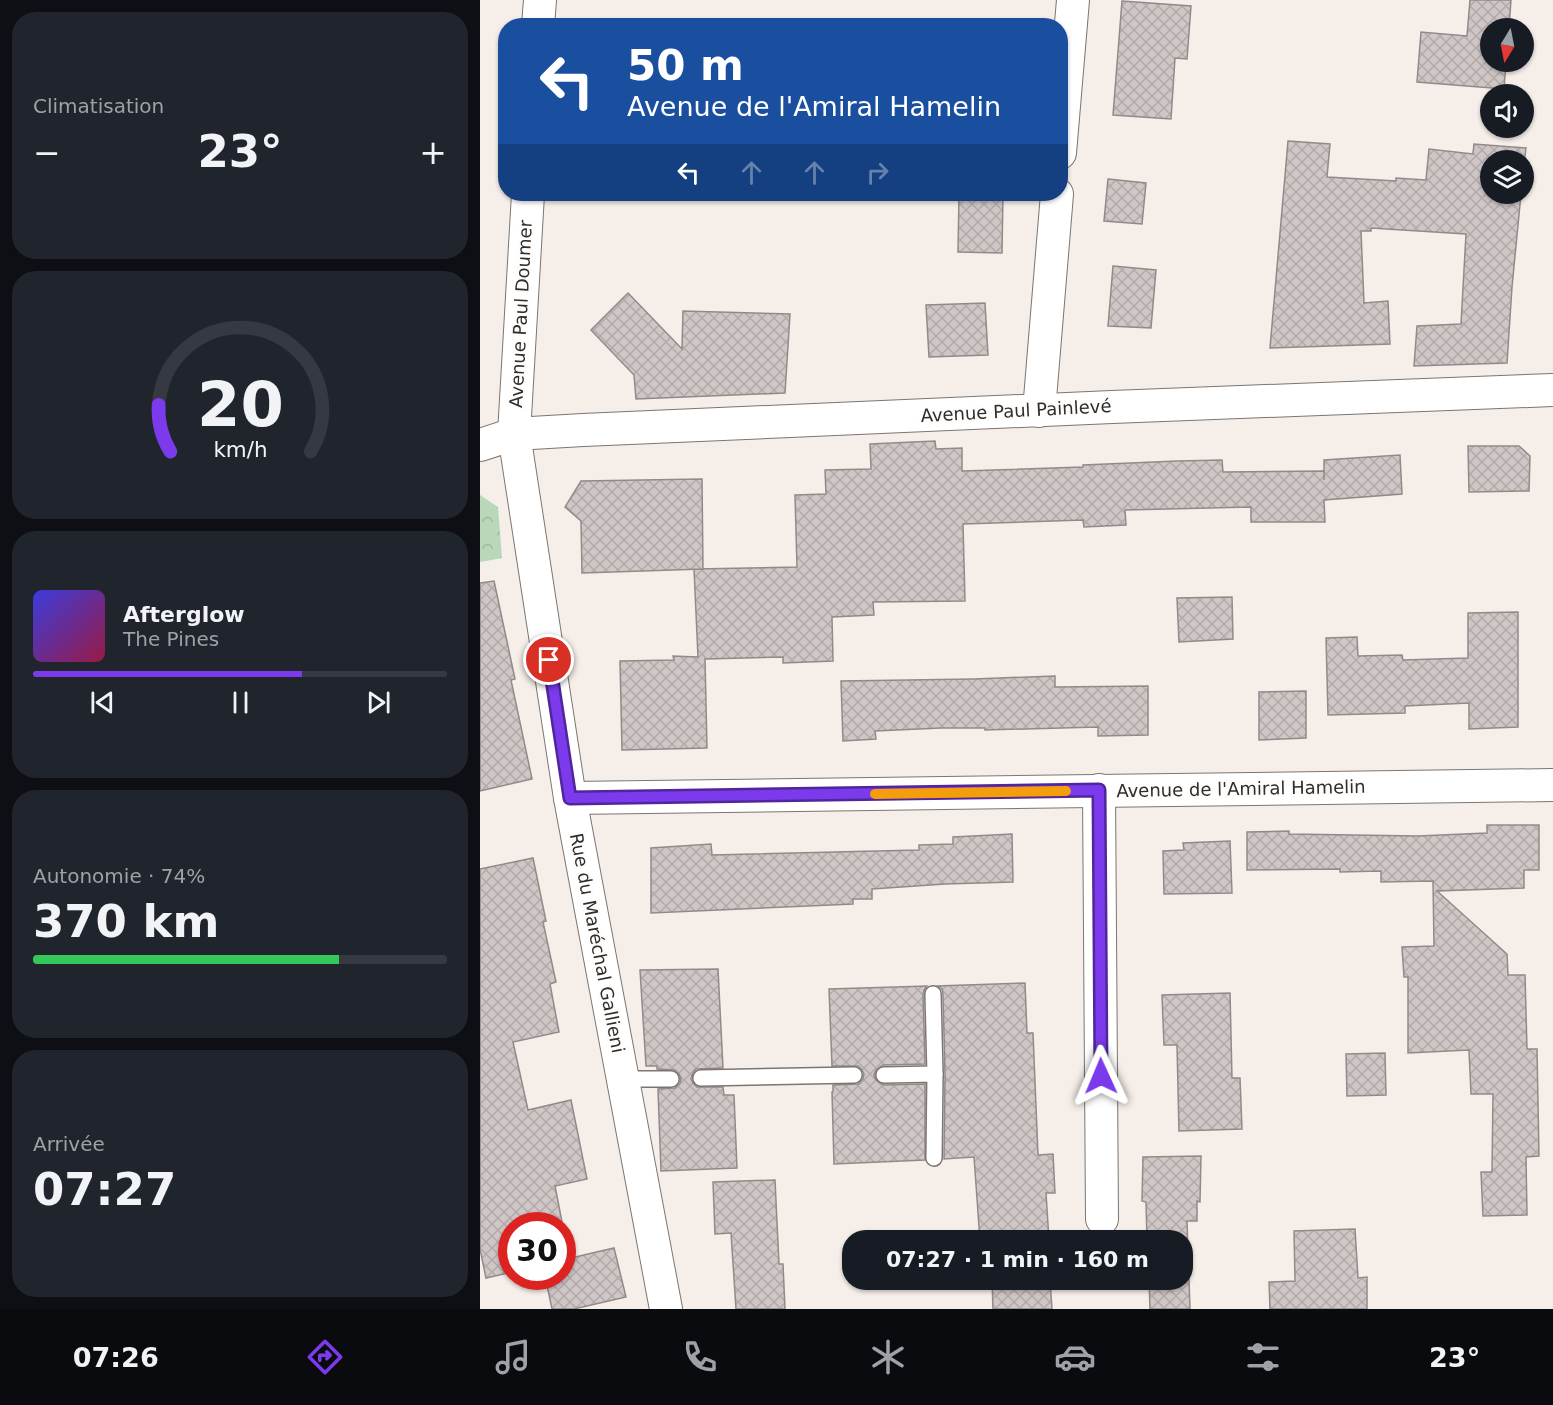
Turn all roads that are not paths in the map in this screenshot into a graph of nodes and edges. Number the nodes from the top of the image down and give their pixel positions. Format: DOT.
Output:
graph roads {
  1 [pos="540,0"];
  2 [pos="1073,0"];
  3 [pos="539,18"];
  4 [pos="1068,59"];
  5 [pos="528,201"];
  6 [pos="1056,201"];
  7 [pos="1553,390"];
  8 [pos="1039,411"];
  9 [pos="514,434"];
  10 [pos="480,445"];
  11 [pos="1553,785"];
  12 [pos="1099,790"];
  13 [pos="570,798"];
  14 [pos="933,994"];
  15 [pos="935,1074"];
  16 [pos="854,1075"];
  17 [pos="884,1075"];
  18 [pos="701,1078"];
  19 [pos="623,1079"];
  20 [pos="671,1079"];
  21 [pos="934,1158"];
  22 [pos="1102,1219"];
  23 [pos="666,1309"];
  1 -- 3 [label="street"];
  2 -- 4 [label="street"];
  5 -- 9 [label="street, Avenue Paul Doumer"];
  6 -- 8 [label="street"];
  7 -- 8 [label="street, Avenue Paul Painlevé"];
  8 -- 9 [label="street, Avenue Paul Painlevé"];
  9 -- 10 [label="street, Avenue Paul Painlevé"];
  9 -- 13 [label="street, Rue du Maréchal Gallieni"];
  11 -- 12 [label="street, Avenue de l'Amiral Hamelin"];
  12 -- 13 [label="street, Avenue de l'Amiral Hamelin"];
  12 -- 22 [label="street"];
  13 -- 19 [label="street, Rue du Maréchal Gallieni"];
  14 -- 15 [label="lane"];
  15 -- 17 [label="lane"];
  15 -- 21 [label="lane"];
  16 -- 18 [label="lane"];
  19 -- 20 [label="lane"];
  19 -- 23 [label="street, Rue du Maréchal Gallieni"];
}
